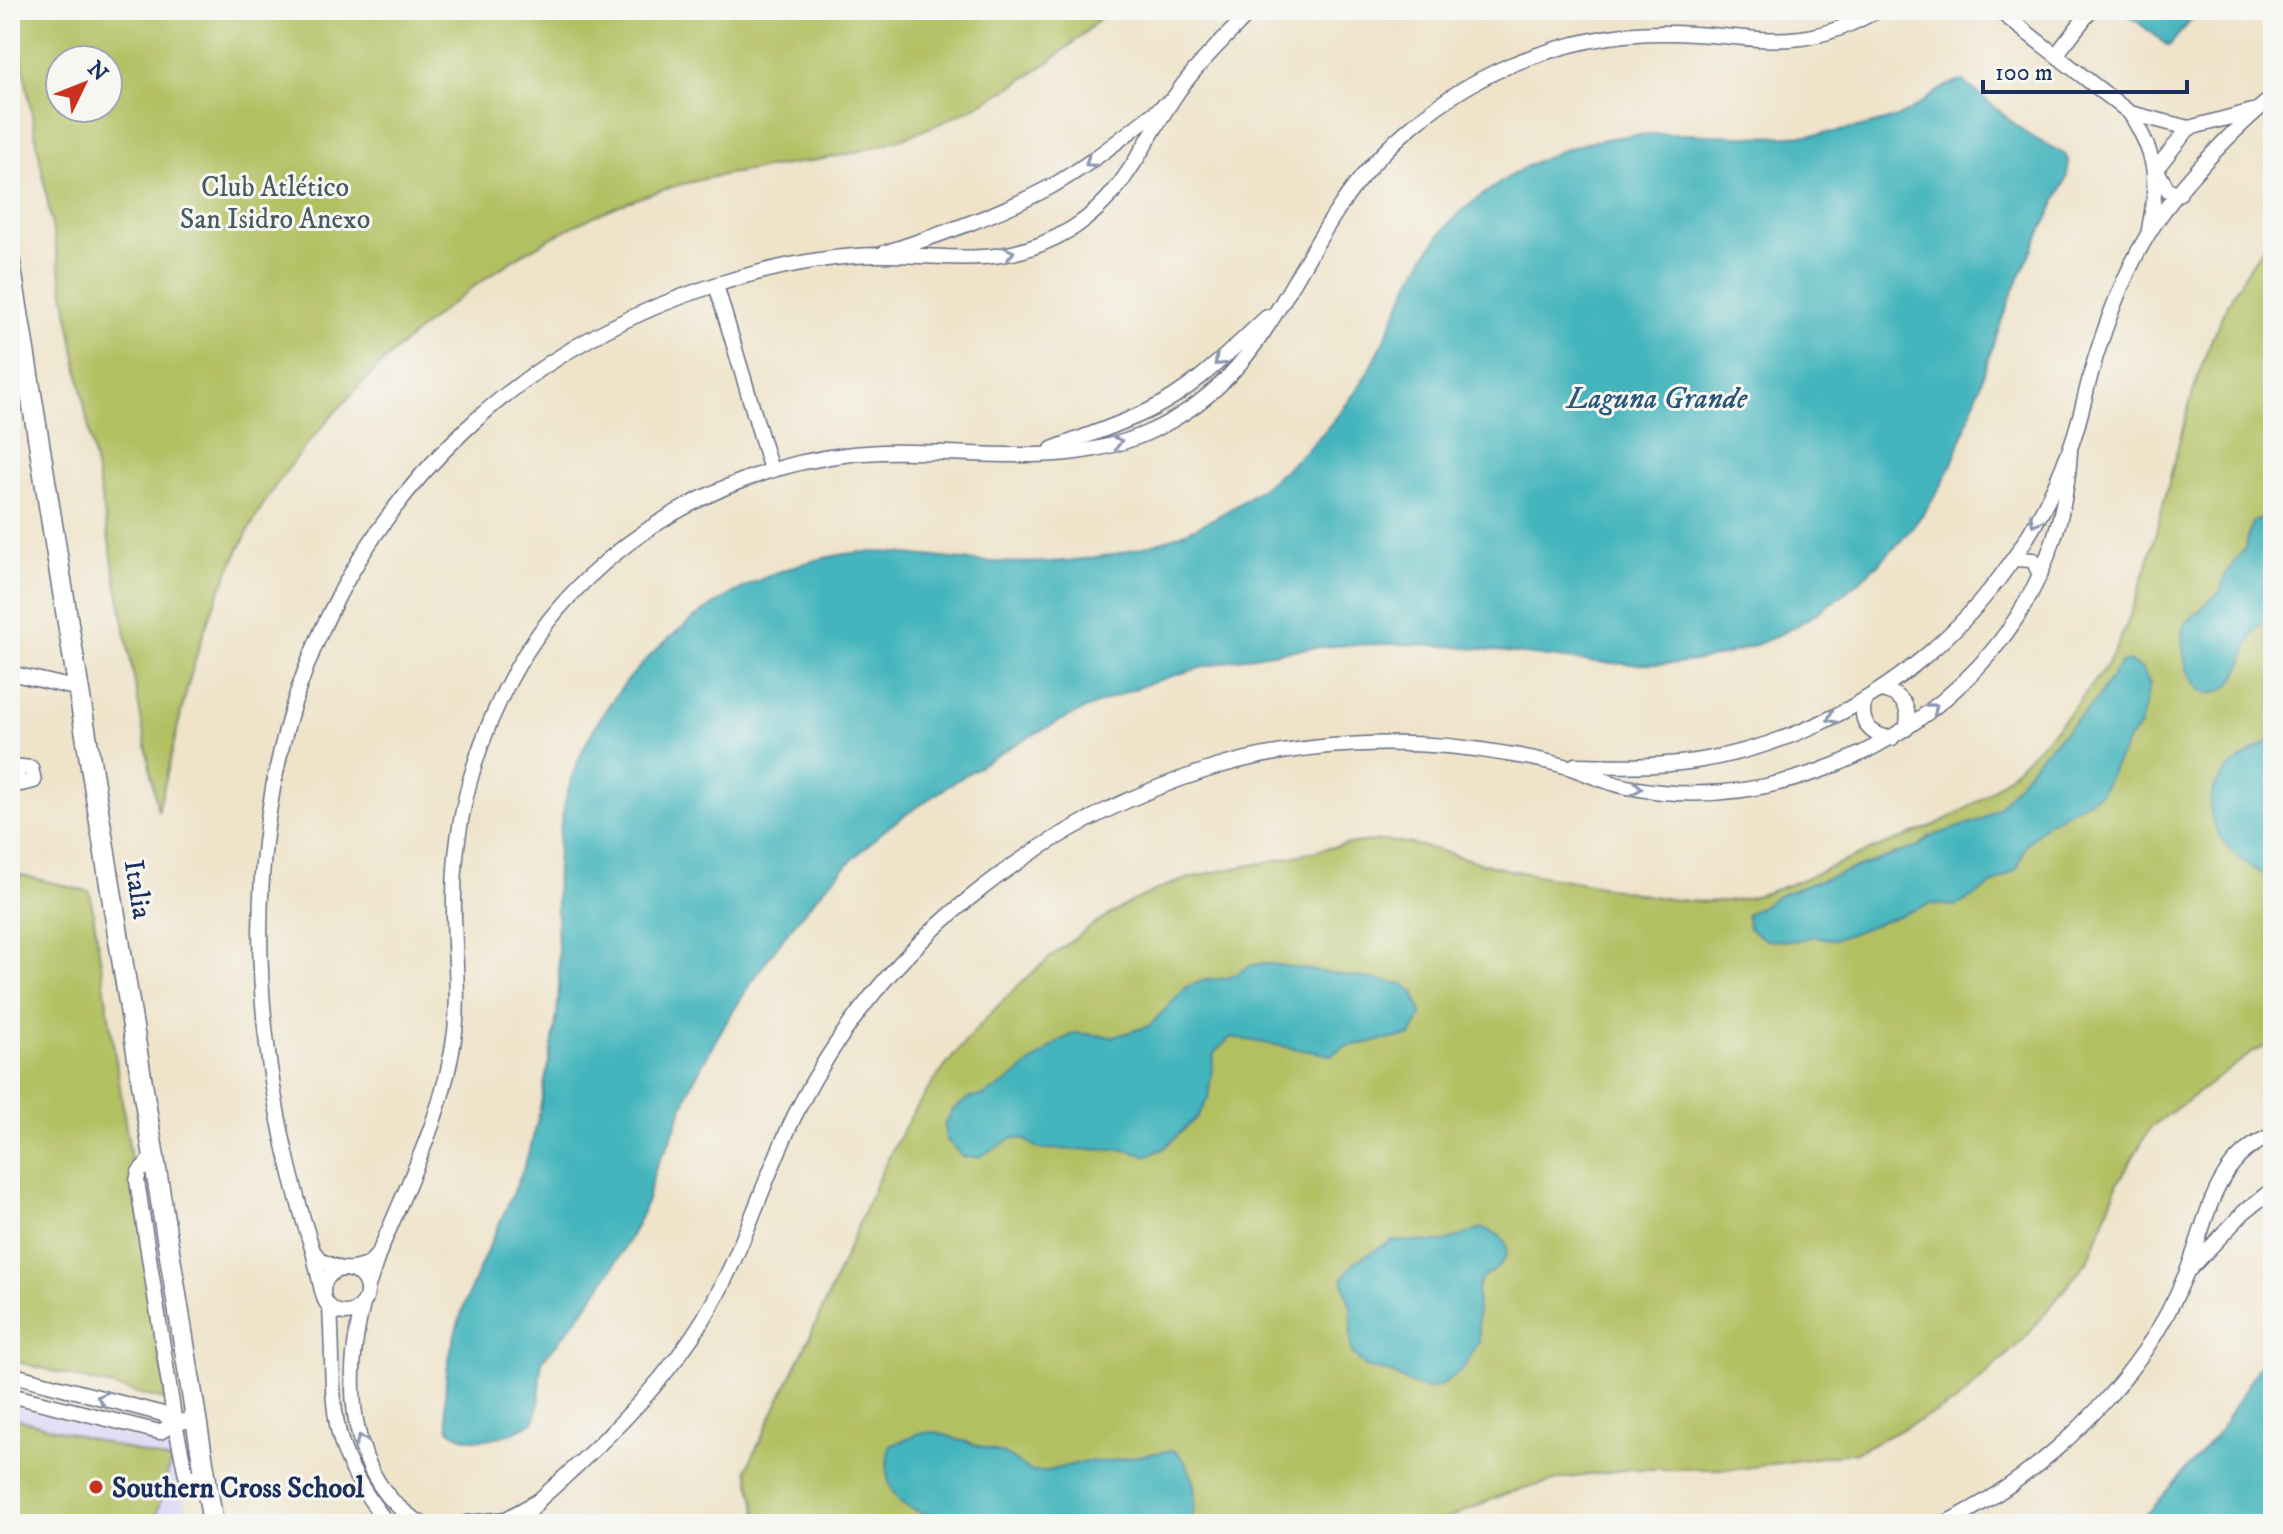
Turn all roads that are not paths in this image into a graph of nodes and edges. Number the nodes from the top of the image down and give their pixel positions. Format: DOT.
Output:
graph roads {
  1 [pos="1252,10"];
  2 [pos="1877,10"];
  3 [pos="1998,10"];
  4 [pos="2091,10"];
  5 [pos="2056,55"];
  6 [pos="1174,97"];
  7 [pos="2273,97"];
  8 [pos="2257,110"];
  9 [pos="2130,113"];
  10 [pos="2195,128"];
  11 [pos="1119,140"];
  12 [pos="2220,149"];
  13 [pos="1139,161"];
  14 [pos="2156,169"];
  15 [pos="2180,193"];
  16 [pos="949,232"];
  17 [pos="2147,235"];
  18 [pos="876,255"];
  19 [pos="956,261"];
  20 [pos="10,263"];
  21 [pos="716,285"];
  22 [pos="2070,451"];
  23 [pos="771,470"];
  24 [pos="2013,559"];
  25 [pos="2040,575"];
  26 [pos="10,673"];
  27 [pos="79,689"];
  28 [pos="1881,690"];
  29 [pos="1865,700"];
  30 [pos="1906,729"];
  31 [pos="1892,738"];
  32 [pos="1691,761"];
  33 [pos="1563,765"];
  34 [pos="1693,791"];
  35 [pos="2273,1135"];
  36 [pos="154,1155"];
  37 [pos="2273,1189"];
  38 [pos="2206,1211"];
  39 [pos="2229,1226"];
  40 [pos="313,1251"];
  41 [pos="379,1253"];
  42 [pos="346,1269"];
  43 [pos="2187,1272"];
  44 [pos="367,1289"];
  45 [pos="322,1292"];
  46 [pos="363,1304"];
  47 [pos="330,1308"];
  48 [pos="10,1374"];
  49 [pos="10,1395"];
  50 [pos="196,1419"];
  51 [pos="175,1423"];
  52 [pos="207,1482"];
  53 [pos="538,1501"];
  54 [pos="213,1524"];
  55 [pos="388,1524"];
  56 [pos="422,1524"];
  57 [pos="465,1524"];
  58 [pos="521,1524"];
  59 [pos="1943,1524"];
  1 -- 6 [label="street"];
  2 -- 23 [label="street"];
  3 -- 5 [label="street"];
  4 -- 5 [label="street"];
  5 -- 9 [label="street"];
  6 -- 11 [label="street"];
  6 -- 13 [label="street"];
  7 -- 8 [label="street"];
  8 -- 10 [label="street"];
  8 -- 12 [label="street"];
  9 -- 10 [label="street"];
  9 -- 14 [label="street"];
  10 -- 12 [label="street"];
  10 -- 14 [label="street"];
  11 -- 13 [label="street"];
  11 -- 16 [label="street, one-way"];
  12 -- 15 [label="street"];
  19 -- 13 [label="street, one-way"];
  14 -- 15 [label="street"];
  14 -- 17 [label="street"];
  15 -- 17 [label="street"];
  16 -- 18 [label="street"];
  16 -- 19 [label="street"];
  17 -- 22 [label="street"];
  18 -- 19 [label="street"];
  18 -- 21 [label="street"];
  20 -- 27 [label="street, Italia"];
  21 -- 23 [label="street"];
  21 -- 40 [label="street"];
  22 -- 24 [label="street, one-way"];
  22 -- 25 [label="street"];
  23 -- 41 [label="street"];
  24 -- 25 [label="street"];
  24 -- 28 [label="street"];
  30 -- 25 [label="street, one-way"];
  26 -- 27 [label="street"];
  27 -- 36 [label="street, Italia"];
  28 -- 29 [label="street"];
  28 -- 30 [label="street"];
  29 -- 31 [label="street"];
  29 -- 32 [label="street, one-way"];
  30 -- 31 [label="street"];
  31 -- 34 [label="street"];
  32 -- 33 [label="street"];
  32 -- 34 [label="street"];
  33 -- 34 [label="street, one-way"];
  33 -- 53 [label="street"];
  35 -- 38 [label="street"];
  36 -- 50 [label="street, Italia"];
  36 -- 51 [label="street"];
  37 -- 39 [label="street"];
  38 -- 39 [label="street"];
  38 -- 43 [label="street"];
  39 -- 43 [label="street"];
  40 -- 42 [label="street"];
  40 -- 45 [label="street"];
  41 -- 42 [label="street"];
  41 -- 44 [label="street"];
  42 -- 44 [label="street"];
  42 -- 45 [label="street"];
  43 -- 59 [label="street"];
  44 -- 46 [label="street"];
  45 -- 47 [label="street"];
  46 -- 47 [label="street"];
  56 -- 46 [label="street, one-way"];
  47 -- 55 [label="street"];
  51 -- 48 [label="street, one-way"];
  49 -- 51 [label="street"];
  50 -- 51 [label="street"];
  50 -- 52 [label="street, Italia"];
  51 -- 52 [label="street"];
  52 -- 54 [label="street, Italia"];
  53 -- 57 [label="street"];
  53 -- 58 [label="street"];
}
